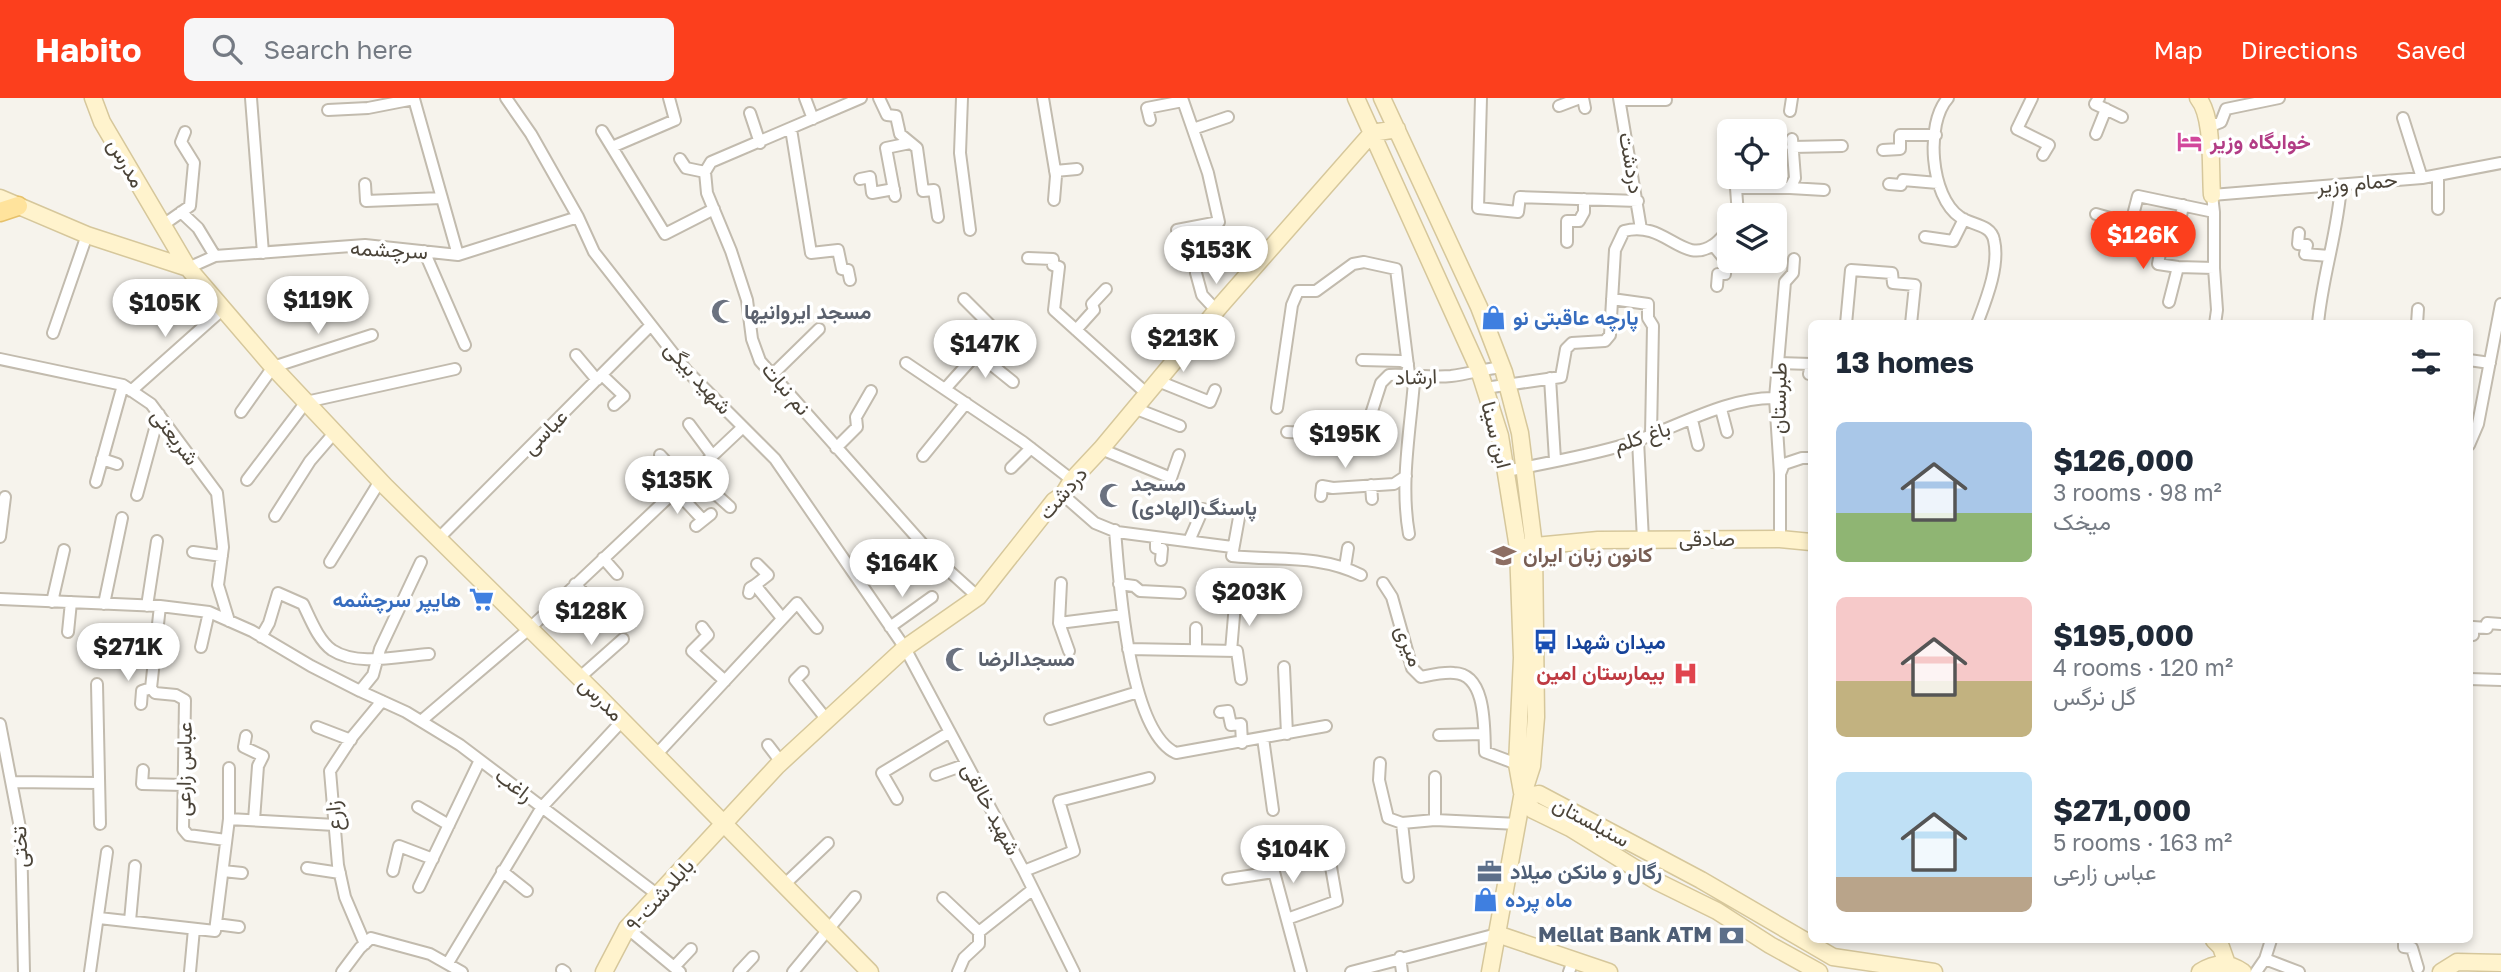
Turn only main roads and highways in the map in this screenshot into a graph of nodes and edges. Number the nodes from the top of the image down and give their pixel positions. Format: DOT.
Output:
graph roads {
  1 [pos="93,98"];
  2 [pos="1356,98"];
  3 [pos="1382,98"];
  4 [pos="2198,98"];
  5 [pos="1397,129"];
  6 [pos="1372,133"];
  7 [pos="2212,195"];
  8 [pos="0,198"];
  9 [pos="18,206"];
  10 [pos="0,212"];
  11 [pos="188,268"];
  12 [pos="1808,542"];
  13 [pos="1526,547"];
  14 [pos="1522,797"];
  15 [pos="725,824"];
  16 [pos="1701,880"];
  17 [pos="1692,898"];
  18 [pos="1497,933"];
  19 [pos="1808,942"];
  20 [pos="1809,943"];
  21 [pos="2217,943"];
  22 [pos="2501,963"];
  23 [pos="2227,964"];
  24 [pos="1572,965"];
  25 [pos="604,972"];
  26 [pos="870,972"];
  27 [pos="1490,972"];
  28 [pos="1609,972"];
  29 [pos="1819,972"];
  30 [pos="1934,972"];
  31 [pos="2200,972"];
  32 [pos="2243,972"];
  33 [pos="2441,972"];
  1 -- 11 [label="main road, مدرس"];
  2 -- 6 [label="main road, ابن سینا"];
  3 -- 5 [label="main road, ابن سینا"];
  4 -- 7 [label="main road"];
  5 -- 6 [label="main road"];
  5 -- 13 [label="main road, ابن سینا"];
  6 -- 13 [label="main road, ابن سینا"];
  6 -- 15 [label="main road, دردشت"];
  8 -- 9 [label="main road"];
  9 -- 10 [label="main road"];
  9 -- 11 [label="main road"];
  11 -- 15 [label="main road, مدرس"];
  12 -- 13 [label="main road, صادقی"];
  13 -- 14 [label="main road, ابن سینا"];
  13 -- 14 [label="main road, ابن سینا"];
  14 -- 16 [label="main road, سنبلستان"];
  14 -- 17 [label="main road, سنبلستان"];
  14 -- 18 [label="main road, ابن سینا"];
  15 -- 25 [label="main road, ۹-بابلدشت"];
  15 -- 26 [label="main road, مدرس"];
  16 -- 17 [label="main road"];
  16 -- 19 [label="main road, سنبلستان"];
  17 -- 29 [label="main road, سنبلستان"];
  18 -- 24 [label="main road"];
  18 -- 27 [label="main road, ابن سینا"];
  20 -- 30 [label="main road, سنبلستان"];
  21 -- 23 [label="main road"];
  22 -- 33 [label="main road"];
  23 -- 31 [label="main road"];
  23 -- 32 [label="main road"];
  24 -- 28 [label="main road"];
}
